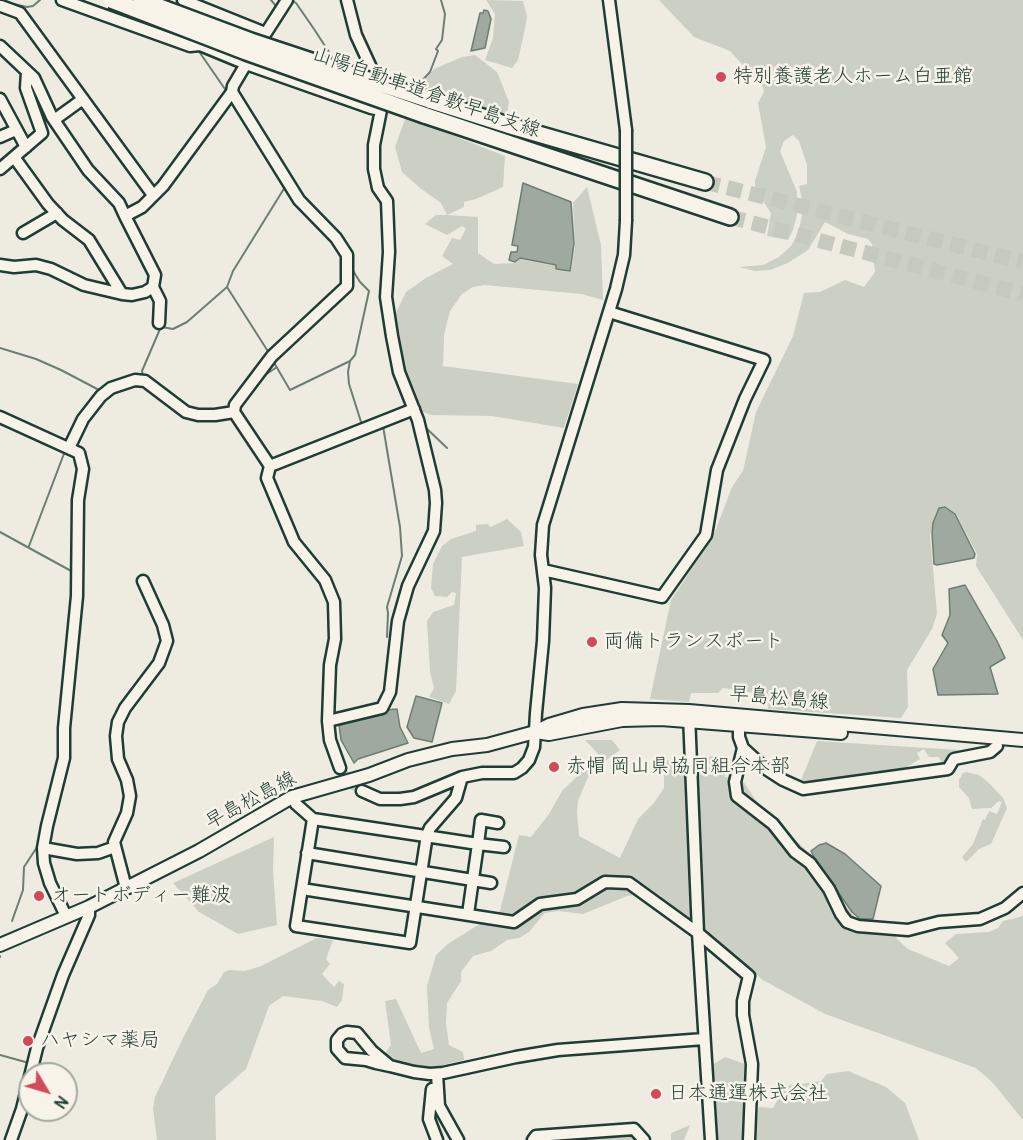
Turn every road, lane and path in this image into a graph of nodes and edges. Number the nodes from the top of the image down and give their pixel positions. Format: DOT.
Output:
graph roads {
  1 [pos="62,0"];
  2 [pos="104,0"];
  3 [pos="111,0"];
  4 [pos="141,0"];
  5 [pos="183,0"];
  6 [pos="287,0"];
  7 [pos="347,0"];
  8 [pos="609,0"];
  9 [pos="2,5"];
  10 [pos="151,8"];
  11 [pos="171,11"];
  12 [pos="265,33"];
  13 [pos="0,45"];
  14 [pos="246,64"];
  15 [pos="27,72"];
  16 [pos="232,92"];
  17 [pos="82,99"];
  18 [pos="0,100"];
  19 [pos="381,110"];
  20 [pos="54,120"];
  21 [pos="16,130"];
  22 [pos="0,137"];
  23 [pos="26,147"];
  24 [pos="14,157"];
  25 [pos="0,169"];
  26 [pos="705,182"];
  27 [pos="153,195"];
  28 [pos="57,213"];
  29 [pos="125,216"];
  30 [pos="730,217"];
  31 [pos="23,233"];
  32 [pos="0,265"];
  33 [pos="153,287"];
  34 [pos="122,294"];
  35 [pos="609,312"];
  36 [pos="159,323"];
  37 [pos="414,409"];
  38 [pos="234,412"];
  39 [pos="0,417"];
  40 [pos="69,448"];
  41 [pos="270,466"];
  42 [pos="543,570"];
  43 [pos="142,581"];
  44 [pos="689,717"];
  45 [pos="739,720"];
  46 [pos="328,721"];
  47 [pos="535,732"];
  48 [pos="1023,740"];
  49 [pos="997,746"];
  50 [pos="743,748"];
  51 [pos="1023,748"];
  52 [pos="340,768"];
  53 [pos="462,777"];
  54 [pos="362,791"];
  55 [pos="292,797"];
  56 [pos="313,819"];
  57 [pos="498,823"];
  58 [pos="427,835"];
  59 [pos="478,844"];
  60 [pos="115,847"];
  61 [pos="504,847"];
  62 [pos="43,849"];
  63 [pos="307,854"];
  64 [pos="422,870"];
  65 [pos="473,880"];
  66 [pos="491,883"];
  67 [pos="126,888"];
  68 [pos="302,890"];
  69 [pos="1023,893"];
  70 [pos="416,906"];
  71 [pos="89,908"];
  72 [pos="468,914"];
  73 [pos="66,916"];
  74 [pos="698,933"];
  75 [pos="0,945"];
  76 [pos="704,1039"];
  77 [pos="390,1066"];
  78 [pos="436,1074"];
  79 [pos="12,1140"];
  80 [pos="437,1140"];
  81 [pos="458,1140"];
  82 [pos="533,1140"];
  83 [pos="644,1140"];
  84 [pos="711,1140"];
  85 [pos="749,1140"];
  1 -- 14 [label="street"];
  2 -- 10 [label="highway, bridge"];
  3 -- 10 [label="highway, 山陽自動車道倉敷早島支線, bridge"];
  4 -- 11 [label="highway, 山陽自動車道倉敷早島支線, bridge"];
  5 -- 12 [label="street"];
  6 -- 12 [label="street"];
  7 -- 19 [label="street"];
  8 -- 35 [label="street, bridge"];
  9 -- 17 [label="street"];
  10 -- 11 [label="highway, bridge"];
  10 -- 30 [label="highway, 山陽自動車道倉敷早島支線, bridge"];
  11 -- 26 [label="highway, 山陽自動車道倉敷早島支線, bridge"];
  12 -- 14 [label="street"];
  13 -- 15 [label="street"];
  14 -- 16 [label="street"];
  14 -- 19 [label="street"];
  15 -- 20 [label="street"];
  15 -- 23 [label="street"];
  16 -- 27 [label="street"];
  16 -- 38 [label="street"];
  17 -- 20 [label="street"];
  17 -- 27 [label="street"];
  18 -- 21 [label="street"];
  19 -- 37 [label="street"];
  20 -- 29 [label="street"];
  21 -- 22 [label="street"];
  21 -- 23 [label="street"];
  23 -- 24 [label="street"];
  24 -- 25 [label="street"];
  24 -- 28 [label="street"];
  27 -- 29 [label="street"];
  28 -- 31 [label="street"];
  28 -- 34 [label="street"];
  29 -- 33 [label="street"];
  32 -- 34 [label="street"];
  33 -- 34 [label="street"];
  33 -- 36 [label="street"];
  35 -- 42 [label="street"];
  35 -- 42 [label="street"];
  37 -- 41 [label="street"];
  37 -- 46 [label="street"];
  38 -- 40 [label="street"];
  38 -- 41 [label="street"];
  39 -- 40 [label="street"];
  40 -- 62 [label="street"];
  41 -- 46 [label="street"];
  42 -- 47 [label="street"];
  43 -- 60 [label="street"];
  44 -- 45 [label="main road, 早島松島線"];
  44 -- 47 [label="main road, 早島松島線"];
  44 -- 74 [label="street"];
  45 -- 48 [label="main road, 早島松島線"];
  45 -- 49 [label="main road, 早島松島線"];
  45 -- 50 [label="street"];
  46 -- 52 [label="street"];
  47 -- 53 [label="street"];
  47 -- 55 [label="main road, 早島松島線"];
  49 -- 50 [label="street"];
  49 -- 51 [label="main road, 早島松島線"];
  50 -- 69 [label="street"];
  53 -- 54 [label="street"];
  53 -- 58 [label="street"];
  55 -- 56 [label="street"];
  55 -- 67 [label="main road, 早島松島線"];
  56 -- 58 [label="street"];
  56 -- 63 [label="street"];
  57 -- 59 [label="street"];
  58 -- 59 [label="street"];
  58 -- 64 [label="street"];
  59 -- 61 [label="street"];
  59 -- 65 [label="street"];
  60 -- 62 [label="street"];
  60 -- 67 [label="street"];
  62 -- 73 [label="street"];
  63 -- 64 [label="street"];
  63 -- 68 [label="street"];
  64 -- 65 [label="street"];
  64 -- 70 [label="street"];
  65 -- 66 [label="street"];
  65 -- 72 [label="street"];
  67 -- 71 [label="main road, 早島松島線"];
  68 -- 70 [label="street"];
  68 -- 70 [label="street"];
  70 -- 72 [label="street"];
  71 -- 73 [label="main road, 早島松島線"];
  71 -- 79 [label="street"];
  72 -- 74 [label="street"];
  73 -- 75 [label="main road, 早島松島線"];
  74 -- 76 [label="street"];
  74 -- 85 [label="street"];
  76 -- 78 [label="street"];
  76 -- 84 [label="street"];
  77 -- 77 [label="street"];
  77 -- 78 [label="street"];
  78 -- 80 [label="street"];
  78 -- 81 [label="street"];
  82 -- 83 [label="street"];
}
